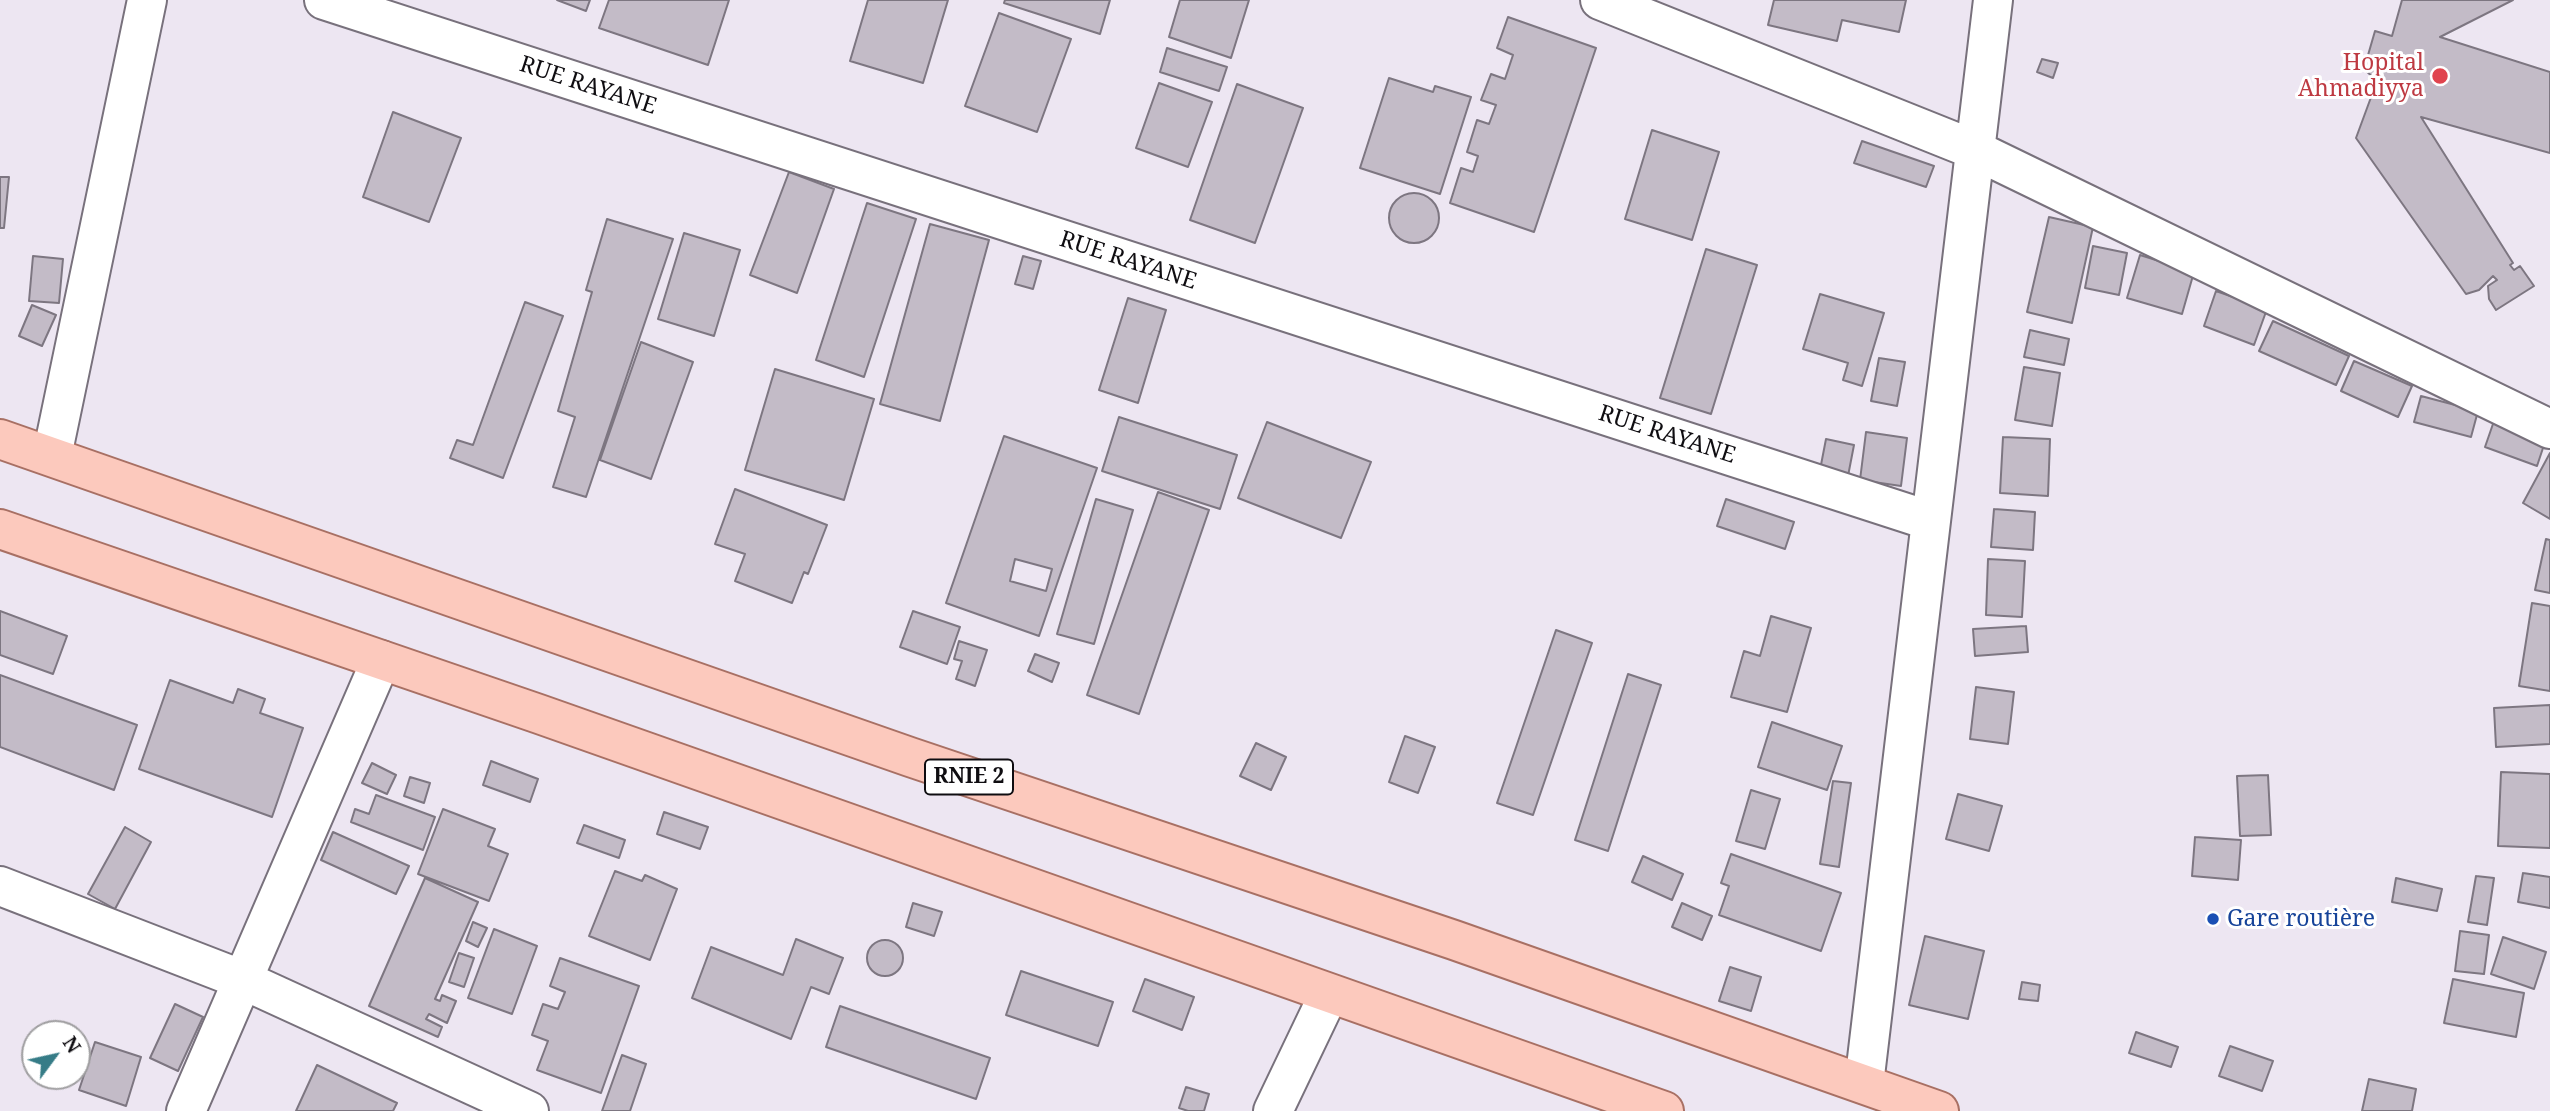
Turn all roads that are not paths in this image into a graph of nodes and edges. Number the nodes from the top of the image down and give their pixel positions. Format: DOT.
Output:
graph roads {
  1 [pos="147,0"];
  2 [pos="324,0"];
  3 [pos="1600,0"];
  4 [pos="1993,0"];
  5 [pos="1975,150"];
  6 [pos="2550,429"];
  7 [pos="0,439"];
  8 [pos="52,456"];
  9 [pos="1931,521"];
  10 [pos="0,529"];
  11 [pos="381,660"];
  12 [pos="0,886"];
  13 [pos="243,980"];
  14 [pos="1329,994"];
  15 [pos="1864,1084"];
  16 [pos="186,1111"];
  17 [pos="529,1111"];
  18 [pos="1273,1111"];
  19 [pos="1664,1111"];
  20 [pos="1939,1111"];
  1 -- 8 [label="street"];
  2 -- 9 [label="street, RUE RAYANE"];
  3 -- 5 [label="street"];
  4 -- 5 [label="street"];
  5 -- 6 [label="street"];
  5 -- 9 [label="street"];
  7 -- 8 [label="main road, RNIE 2"];
  8 -- 15 [label="main road, RNIE 2"];
  9 -- 15 [label="street"];
  10 -- 11 [label="main road"];
  11 -- 13 [label="street"];
  11 -- 14 [label="main road"];
  12 -- 13 [label="street"];
  13 -- 16 [label="street"];
  13 -- 17 [label="street"];
  14 -- 18 [label="street"];
  14 -- 19 [label="main road"];
  15 -- 20 [label="main road, RNIE 2"];
}
